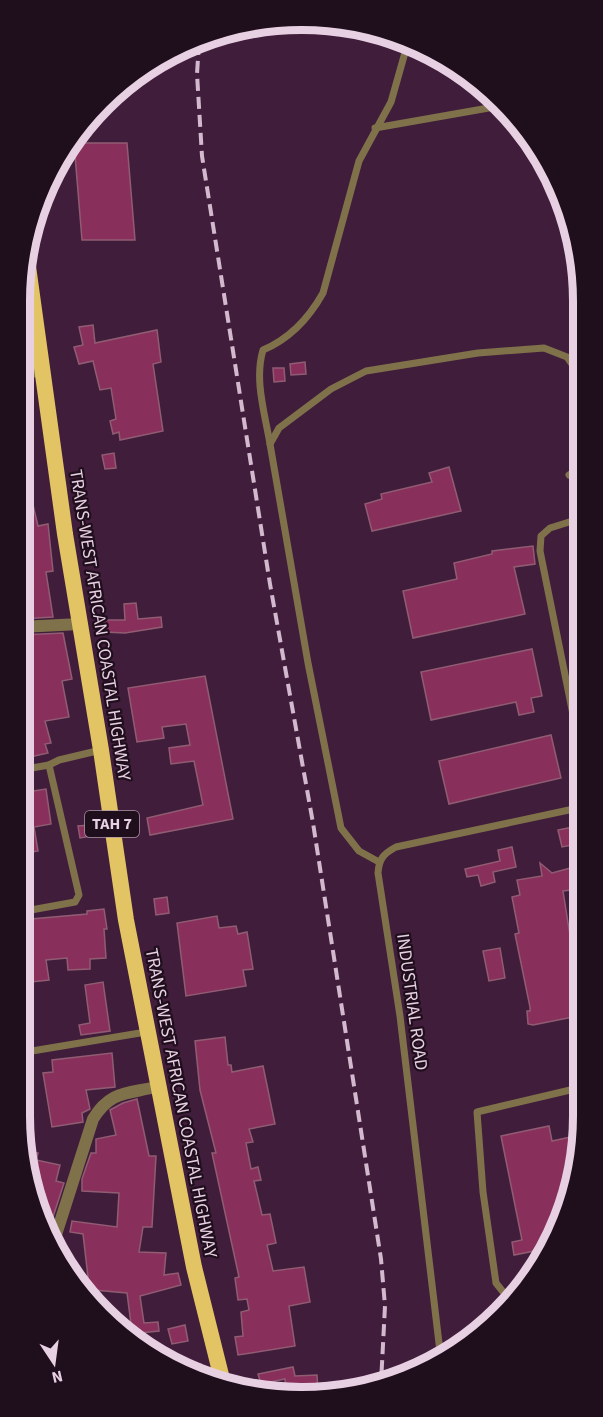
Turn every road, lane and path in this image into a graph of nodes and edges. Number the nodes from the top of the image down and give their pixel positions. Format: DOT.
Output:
graph roads {
  1 [pos="405,51"];
  2 [pos="490,107"];
  3 [pos="375,128"];
  4 [pos="31,289"];
  5 [pos="573,366"];
  6 [pos="41,370"];
  7 [pos="30,372"];
  8 [pos="270,444"];
  9 [pos="573,472"];
  10 [pos="569,474"];
  11 [pos="573,521"];
  12 [pos="80,624"];
  13 [pos="30,626"];
  14 [pos="573,714"];
  15 [pos="101,750"];
  16 [pos="49,765"];
  17 [pos="30,768"];
  18 [pos="573,809"];
  19 [pos="379,862"];
  20 [pos="30,911"];
  21 [pos="146,1032"];
  22 [pos="30,1051"];
  23 [pos="156,1088"];
  24 [pos="573,1089"];
  25 [pos="57,1233"];
  26 [pos="506,1295"];
  27 [pos="440,1349"];
  28 [pos="222,1375"];
  1 -- 3 [label="lane"];
  2 -- 3 [label="lane"];
  3 -- 8 [label="lane"];
  4 -- 6 [label="highway, TRANS-WEST AFRICAN COASTAL HIGHWAY / TAH 7"];
  5 -- 8 [label="lane"];
  6 -- 7 [label="street"];
  6 -- 12 [label="highway, TRANS-WEST AFRICAN COASTAL HIGHWAY / TAH 7"];
  8 -- 19 [label="lane"];
  9 -- 10 [label="lane"];
  11 -- 14 [label="lane"];
  12 -- 13 [label="street"];
  12 -- 15 [label="highway, TRANS-WEST AFRICAN COASTAL HIGHWAY / TAH 7"];
  15 -- 16 [label="lane"];
  15 -- 21 [label="highway, TRANS-WEST AFRICAN COASTAL HIGHWAY / TAH 7"];
  16 -- 17 [label="lane"];
  16 -- 20 [label="lane"];
  18 -- 19 [label="lane"];
  19 -- 27 [label="lane, INDUSTRIAL ROAD"];
  21 -- 22 [label="lane"];
  21 -- 23 [label="highway, TRANS-WEST AFRICAN COASTAL HIGHWAY / TAH 7"];
  23 -- 25 [label="street"];
  23 -- 28 [label="highway, TRANS-WEST AFRICAN COASTAL HIGHWAY / TAH 7"];
  24 -- 26 [label="lane"];
}
